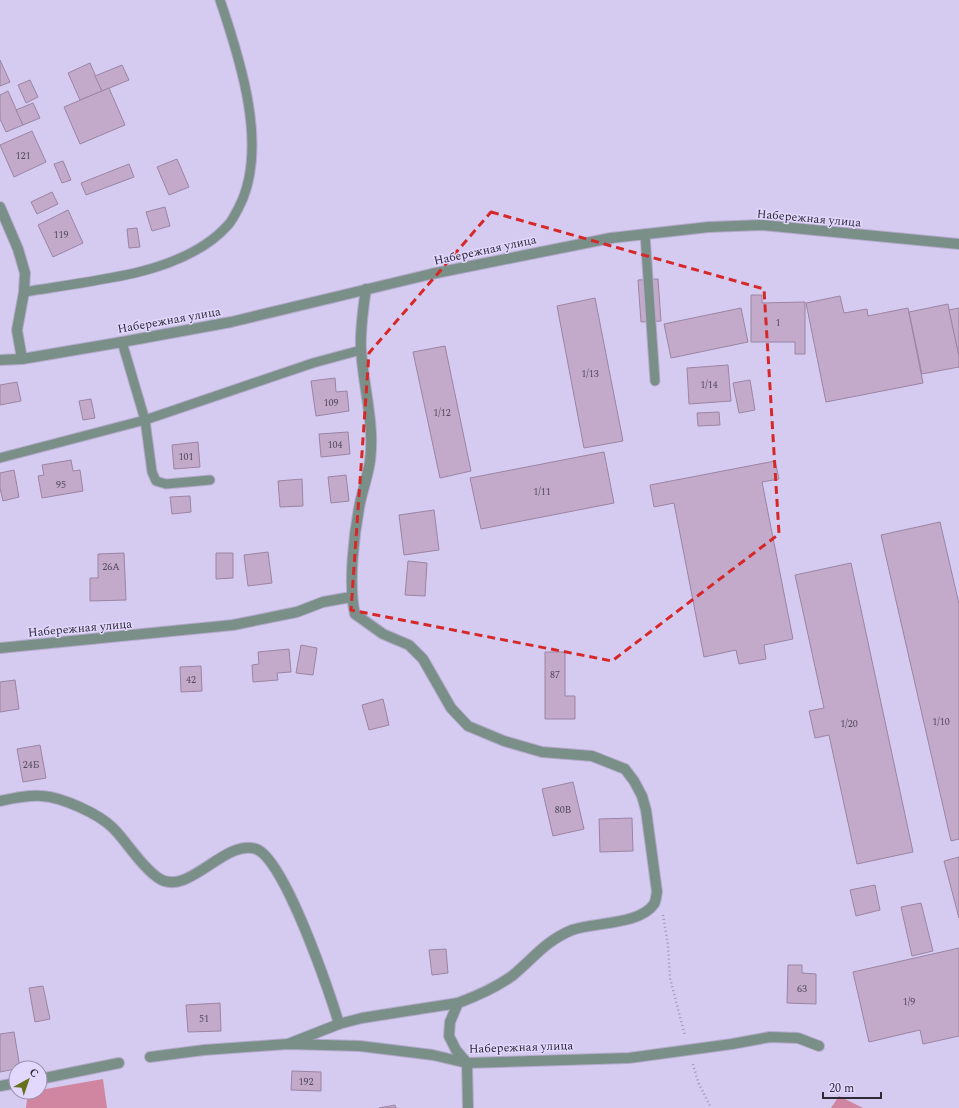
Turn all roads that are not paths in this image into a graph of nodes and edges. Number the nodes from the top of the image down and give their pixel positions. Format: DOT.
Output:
graph roads {
  1 [pos="220,0"];
  2 [pos="0,207"];
  3 [pos="645,234"];
  4 [pos="959,244"];
  5 [pos="366,289"];
  6 [pos="24,292"];
  7 [pos="122,342"];
  8 [pos="361,350"];
  9 [pos="22,359"];
  10 [pos="0,360"];
  11 [pos="655,381"];
  12 [pos="145,420"];
  13 [pos="0,458"];
  14 [pos="210,480"];
  15 [pos="351,597"];
  16 [pos="0,648"];
  17 [pos="0,802"];
  18 [pos="458,1003"];
  19 [pos="339,1024"];
  20 [pos="288,1044"];
  21 [pos="820,1046"];
  22 [pos="150,1057"];
  23 [pos="119,1063"];
  24 [pos="467,1063"];
  25 [pos="48,1077"];
  26 [pos="468,1108"];
  1 -- 6 [label="lane"];
  2 -- 6 [label="street"];
  3 -- 4 [label="street, Набережная улица"];
  3 -- 5 [label="street, Набережная улица"];
  3 -- 11 [label="lane"];
  5 -- 7 [label="street, Набережная улица"];
  5 -- 8 [label="street"];
  6 -- 9 [label="street"];
  7 -- 9 [label="street, Набережная улица"];
  7 -- 12 [label="lane"];
  8 -- 12 [label="lane"];
  8 -- 15 [label="street"];
  9 -- 10 [label="street, Набережная улица"];
  12 -- 13 [label="lane"];
  12 -- 14 [label="lane"];
  15 -- 16 [label="street, Набережная улица"];
  15 -- 18 [label="street"];
  17 -- 19 [label="street"];
  18 -- 19 [label="street"];
  18 -- 24 [label="street"];
  19 -- 20 [label="street"];
  20 -- 22 [label="street, Набережная улица"];
  20 -- 24 [label="street, Набережная улица"];
  21 -- 24 [label="street, Набережная улица"];
  23 -- 25 [label="street"];
  24 -- 26 [label="street"];
}
